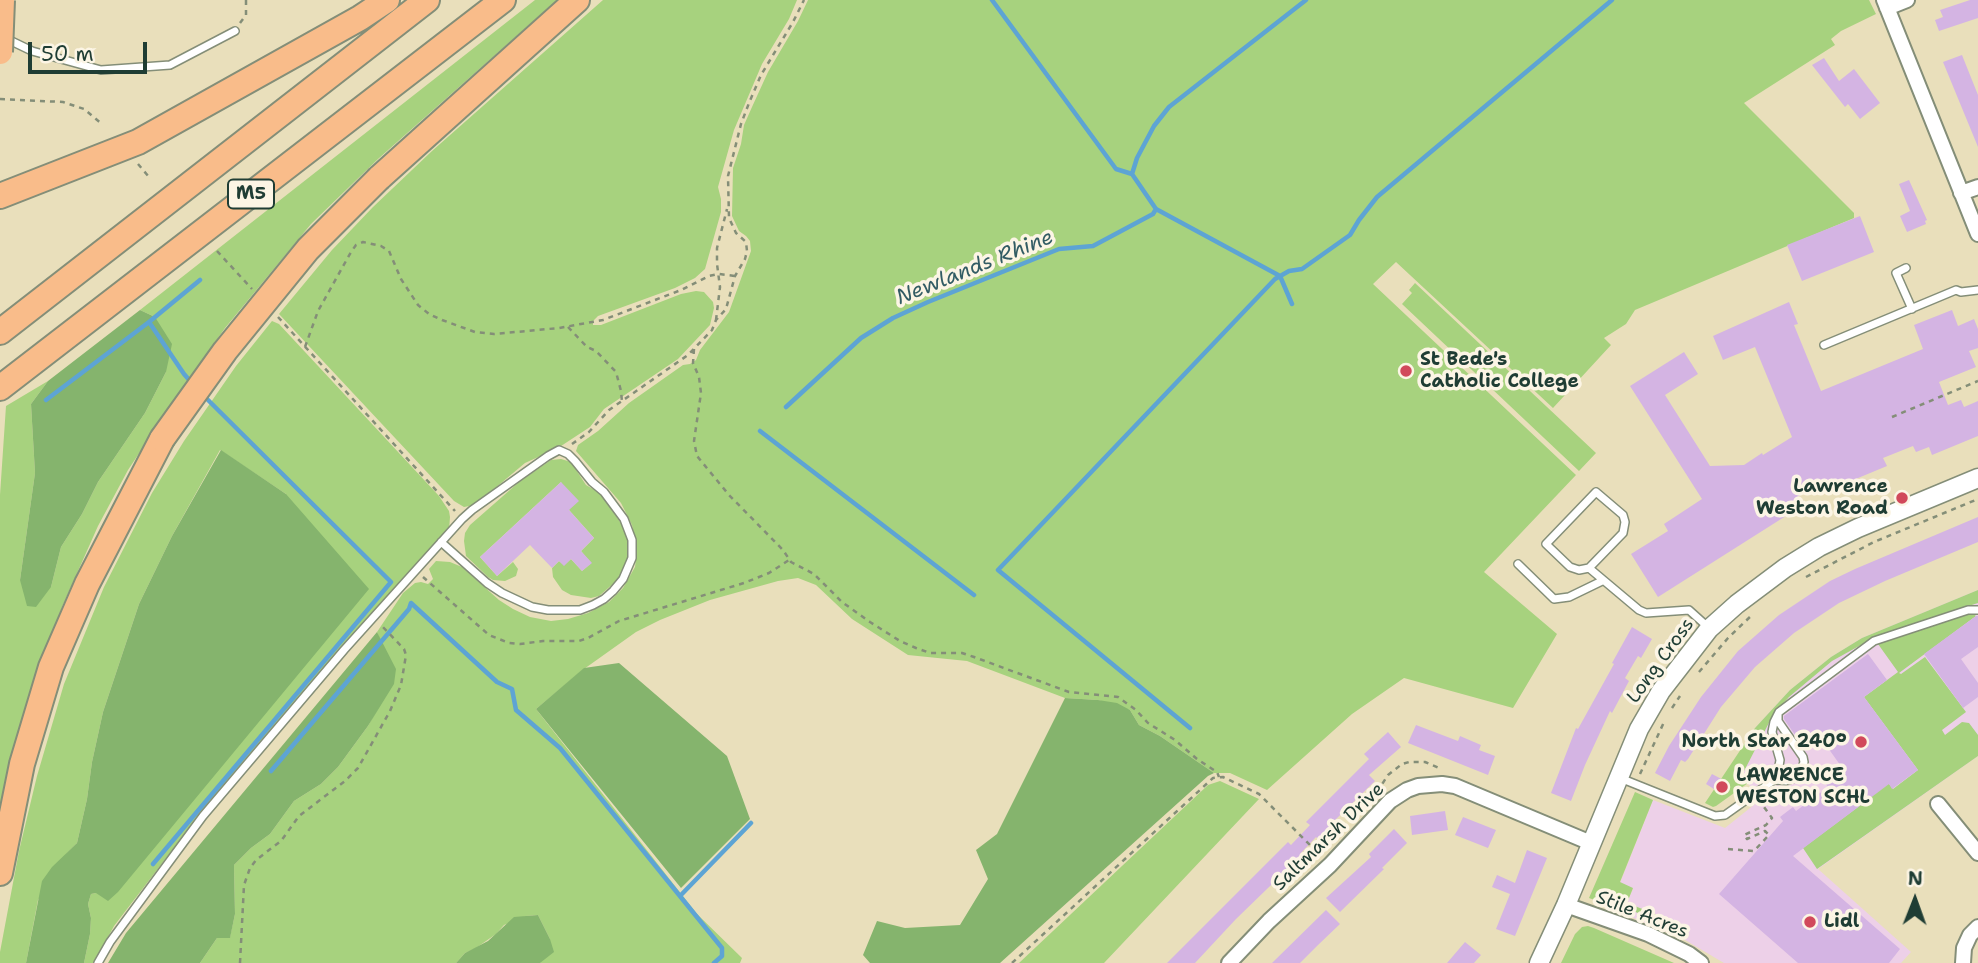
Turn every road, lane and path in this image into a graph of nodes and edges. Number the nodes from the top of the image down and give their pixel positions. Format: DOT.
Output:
graph roads {
  1 [pos="2,0"];
  2 [pos="246,0"];
  3 [pos="387,0"];
  4 [pos="427,0"];
  5 [pos="503,0"];
  6 [pos="577,0"];
  7 [pos="804,0"];
  8 [pos="1907,0"];
  9 [pos="1885,4"];
  10 [pos="235,31"];
  11 [pos="0,35"];
  12 [pos="0,52"];
  13 [pos="0,99"];
  14 [pos="102,124"];
  15 [pos="135,160"];
  16 [pos="149,177"];
  17 [pos="1978,187"];
  18 [pos="1961,193"];
  19 [pos="0,195"];
  20 [pos="728,206"];
  21 [pos="1978,234"];
  22 [pos="217,251"];
  23 [pos="1906,268"];
  24 [pos="719,274"];
  25 [pos="735,276"];
  26 [pos="252,289"];
  27 [pos="1978,290"];
  28 [pos="1912,309"];
  29 [pos="278,318"];
  30 [pos="716,320"];
  31 [pos="568,327"];
  32 [pos="0,332"];
  33 [pos="1824,345"];
  34 [pos="304,347"];
  35 [pos="694,349"];
  36 [pos="1978,381"];
  37 [pos="0,388"];
  38 [pos="622,402"];
  39 [pos="1892,417"];
  40 [pos="559,450"];
  41 [pos="1978,478"];
  42 [pos="1978,499"];
  43 [pos="462,519"];
  44 [pos="441,542"];
  45 [pos="1518,564"];
  46 [pos="1589,568"];
  47 [pos="1803,578"];
  48 [pos="1602,581"];
  49 [pos="1978,610"];
  50 [pos="1754,614"];
  51 [pos="373,618"];
  52 [pos="1709,629"];
  53 [pos="1693,679"];
  54 [pos="1680,696"];
  55 [pos="1779,712"];
  56 [pos="1796,747"];
  57 [pos="1777,751"];
  58 [pos="1219,777"];
  59 [pos="1776,780"];
  60 [pos="1628,781"];
  61 [pos="1755,794"];
  62 [pos="1938,804"];
  63 [pos="1591,843"];
  64 [pos="1728,849"];
  65 [pos="1978,853"];
  66 [pos="1330,865"];
  67 [pos="0,873"];
  68 [pos="1566,905"];
  69 [pos="1978,927"];
  70 [pos="98,963"];
  71 [pos="240,963"];
  72 [pos="1012,963"];
  73 [pos="1229,963"];
  74 [pos="1539,963"];
  75 [pos="1702,963"];
  76 [pos="1963,963"];
  1 -- 12 [label="highway, bridge"];
  2 -- 10 [label="path"];
  3 -- 19 [label="highway"];
  4 -- 32 [label="highway, M5"];
  5 -- 37 [label="highway, M5"];
  6 -- 67 [label="highway, bridge"];
  7 -- 20 [label="path"];
  8 -- 9 [label="street"];
  9 -- 18 [label="street"];
  10 -- 11 [label="lane"];
  13 -- 14 [label="path"];
  15 -- 16 [label="path"];
  17 -- 18 [label="street"];
  18 -- 21 [label="street"];
  20 -- 24 [label="path"];
  20 -- 25 [label="path"];
  22 -- 26 [label="path"];
  23 -- 28 [label="lane"];
  24 -- 25 [label="path"];
  24 -- 30 [label="path"];
  24 -- 31 [label="path"];
  25 -- 30 [label="path"];
  27 -- 28 [label="lane"];
  28 -- 33 [label="lane"];
  29 -- 34 [label="path"];
  30 -- 35 [label="path"];
  31 -- 34 [label="path"];
  31 -- 38 [label="path"];
  34 -- 43 [label="path"];
  35 -- 38 [label="path"];
  35 -- 58 [label="path"];
  36 -- 39 [label="path"];
  38 -- 40 [label="path"];
  40 -- 43 [label="lane"];
  40 -- 44 [label="lane"];
  41 -- 52 [label="street, Long Cross"];
  42 -- 47 [label="path"];
  43 -- 44 [label="lane"];
  44 -- 51 [label="lane"];
  45 -- 48 [label="lane"];
  46 -- 46 [label="lane"];
  46 -- 48 [label="lane"];
  48 -- 52 [label="lane"];
  49 -- 55 [label="lane"];
  50 -- 53 [label="path"];
  51 -- 70 [label="lane"];
  51 -- 71 [label="path"];
  52 -- 60 [label="street, Long Cross"];
  54 -- 60 [label="path"];
  55 -- 56 [label="lane"];
  55 -- 57 [label="lane"];
  56 -- 57 [label="lane"];
  56 -- 59 [label="lane"];
  57 -- 59 [label="lane"];
  58 -- 66 [label="path"];
  58 -- 72 [label="path"];
  59 -- 61 [label="lane"];
  60 -- 61 [label="lane"];
  60 -- 63 [label="street, Long Cross"];
  61 -- 64 [label="path"];
  62 -- 65 [label="street"];
  63 -- 66 [label="street, Saltmarsh Drive"];
  63 -- 68 [label="street, Long Cross"];
  66 -- 73 [label="street, Saltmarsh Drive"];
  68 -- 74 [label="street, Long Cross"];
  68 -- 75 [label="street, Stile Acres"];
  69 -- 76 [label="street"];
}
